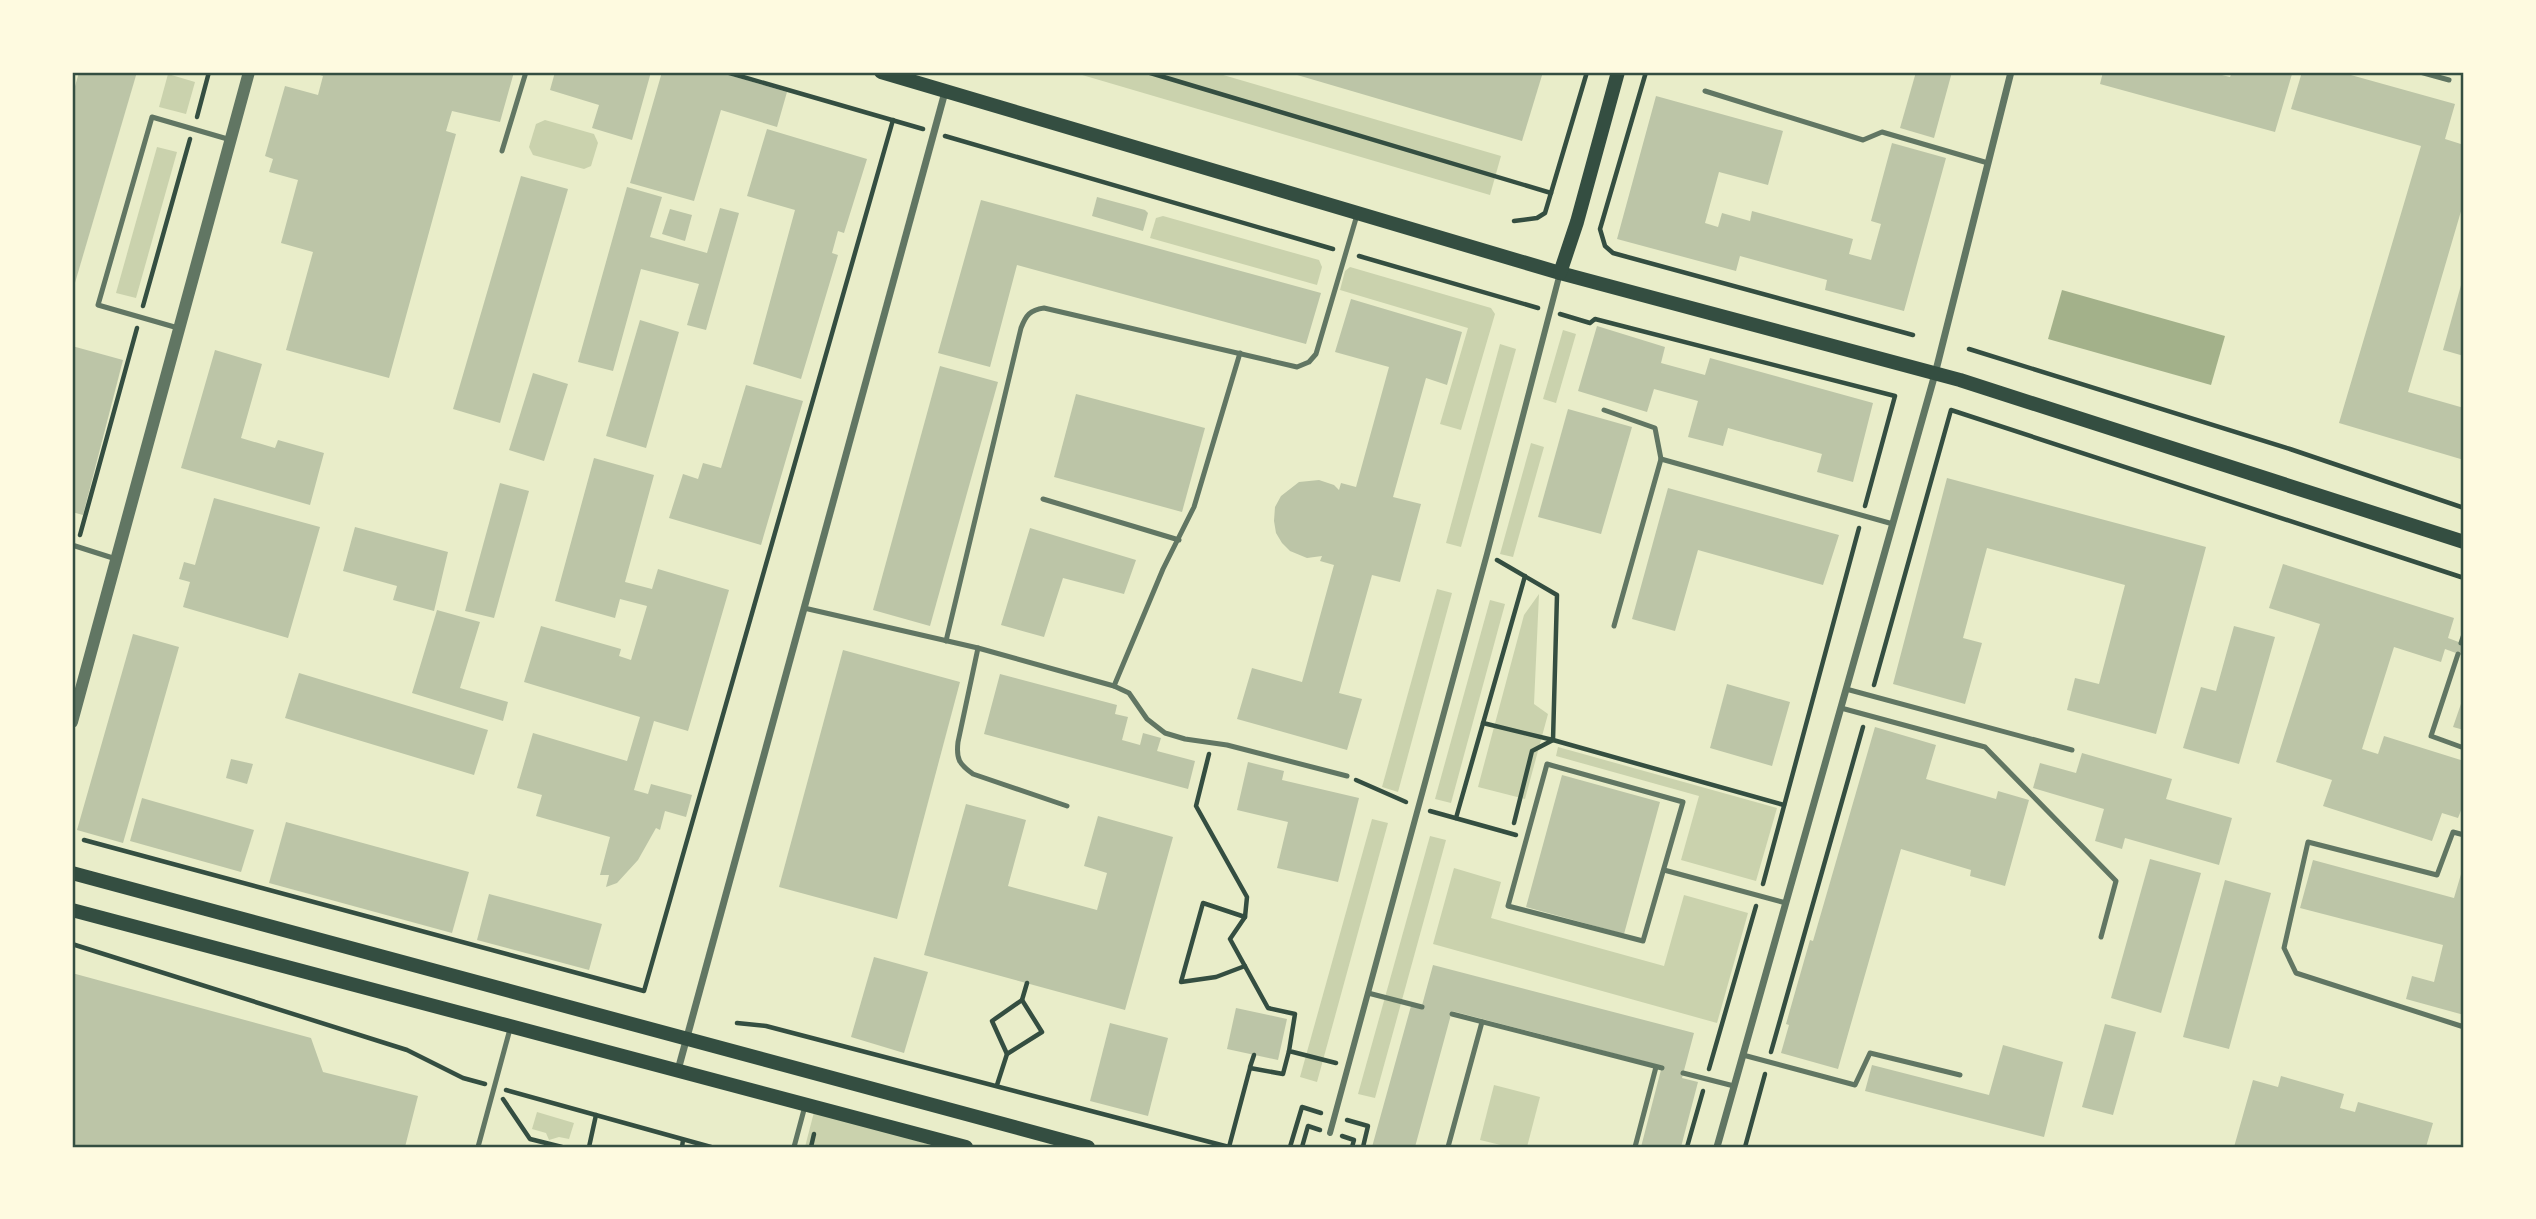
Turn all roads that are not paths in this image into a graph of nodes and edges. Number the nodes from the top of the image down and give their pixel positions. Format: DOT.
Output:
graph roads {
  1 [pos="526,72"];
  2 [pos="881,72"];
  3 [pos="1618,72"];
  4 [pos="2011,72"];
  5 [pos="2420,72"];
  6 [pos="245,73"];
  7 [pos="2449,80"];
  8 [pos="945,91"];
  9 [pos="1705,91"];
  10 [pos="231,140"];
  11 [pos="502,151"];
  12 [pos="1988,163"];
  13 [pos="1358,213"];
  14 [pos="1560,273"];
  15 [pos="179,328"];
  16 [pos="1240,353"];
  17 [pos="1935,374"];
  18 [pos="1604,410"];
  19 [pos="1661,459"];
  20 [pos="1043,499"];
  21 [pos="1893,524"];
  22 [pos="1179,540"];
  23 [pos="2464,542"];
  24 [pos="72,545"];
  25 [pos="116,559"];
  26 [pos="804,608"];
  27 [pos="1614,626"];
  28 [pos="2464,634"];
  29 [pos="946,641"];
  30 [pos="2462,643"];
  31 [pos="978,648"];
  32 [pos="2458,654"];
  33 [pos="1114,686"];
  34 [pos="1846,689"];
  35 [pos="1841,708"];
  36 [pos="72,722"];
  37 [pos="2464,748"];
  38 [pos="2072,750"];
  39 [pos="1348,776"];
  40 [pos="1067,806"];
  41 [pos="2464,835"];
  42 [pos="1664,870"];
  43 [pos="72,873"];
  44 [pos="1786,903"];
  45 [pos="72,911"];
  46 [pos="2101,937"];
  47 [pos="1368,993"];
  48 [pos="1422,1007"];
  49 [pos="1452,1014"];
  50 [pos="1482,1022"];
  51 [pos="510,1026"];
  52 [pos="2464,1027"];
  53 [pos="687,1040"];
  54 [pos="1743,1055"];
  55 [pos="678,1070"];
  56 [pos="1683,1073"];
  57 [pos="1960,1075"];
  58 [pos="1734,1086"];
  59 [pos="805,1104"];
  60 [pos="1330,1133"];
  61 [pos="478,1147"];
  62 [pos="793,1147"];
  63 [pos="966,1147"];
  64 [pos="1088,1147"];
  65 [pos="1448,1147"];
  66 [pos="1635,1147"];
  67 [pos="1717,1147"];
  1 -- 11 [label="lane"];
  2 -- 8 [label="main road"];
  3 -- 14 [label="main road"];
  4 -- 12 [label="street"];
  5 -- 7 [label="lane"];
  6 -- 10 [label="street"];
  8 -- 13 [label="main road"];
  8 -- 26 [label="street"];
  9 -- 12 [label="lane"];
  10 -- 15 [label="street"];
  10 -- 15 [label="lane"];
  12 -- 17 [label="street"];
  13 -- 14 [label="main road"];
  13 -- 16 [label="lane"];
  14 -- 17 [label="main road"];
  14 -- 47 [label="street"];
  15 -- 25 [label="street"];
  16 -- 22 [label="lane"];
  16 -- 29 [label="lane"];
  17 -- 21 [label="street"];
  17 -- 23 [label="main road"];
  18 -- 19 [label="lane"];
  19 -- 21 [label="lane"];
  19 -- 27 [label="lane"];
  20 -- 22 [label="lane"];
  21 -- 34 [label="street"];
  22 -- 33 [label="lane"];
  24 -- 25 [label="lane"];
  25 -- 36 [label="street"];
  26 -- 29 [label="lane"];
  26 -- 53 [label="street"];
  28 -- 30 [label="lane"];
  29 -- 31 [label="lane"];
  31 -- 33 [label="lane"];
  31 -- 40 [label="lane"];
  32 -- 37 [label="lane"];
  33 -- 39 [label="lane"];
  34 -- 35 [label="street"];
  34 -- 38 [label="lane"];
  35 -- 44 [label="street"];
  35 -- 46 [label="lane"];
  41 -- 52 [label="lane"];
  42 -- 42 [label="lane"];
  42 -- 44 [label="lane"];
  43 -- 53 [label="main road"];
  44 -- 54 [label="street"];
  45 -- 51 [label="main road"];
  47 -- 48 [label="lane"];
  47 -- 60 [label="street"];
  49 -- 50 [label="lane"];
  50 -- 65 [label="lane"];
  50 -- 66 [label="lane"];
  51 -- 55 [label="main road"];
  51 -- 61 [label="lane"];
  53 -- 55 [label="street"];
  53 -- 64 [label="main road"];
  54 -- 57 [label="lane"];
  54 -- 58 [label="street"];
  55 -- 59 [label="main road"];
  56 -- 58 [label="lane"];
  58 -- 67 [label="street"];
  59 -- 62 [label="lane"];
  59 -- 63 [label="main road"];
}
